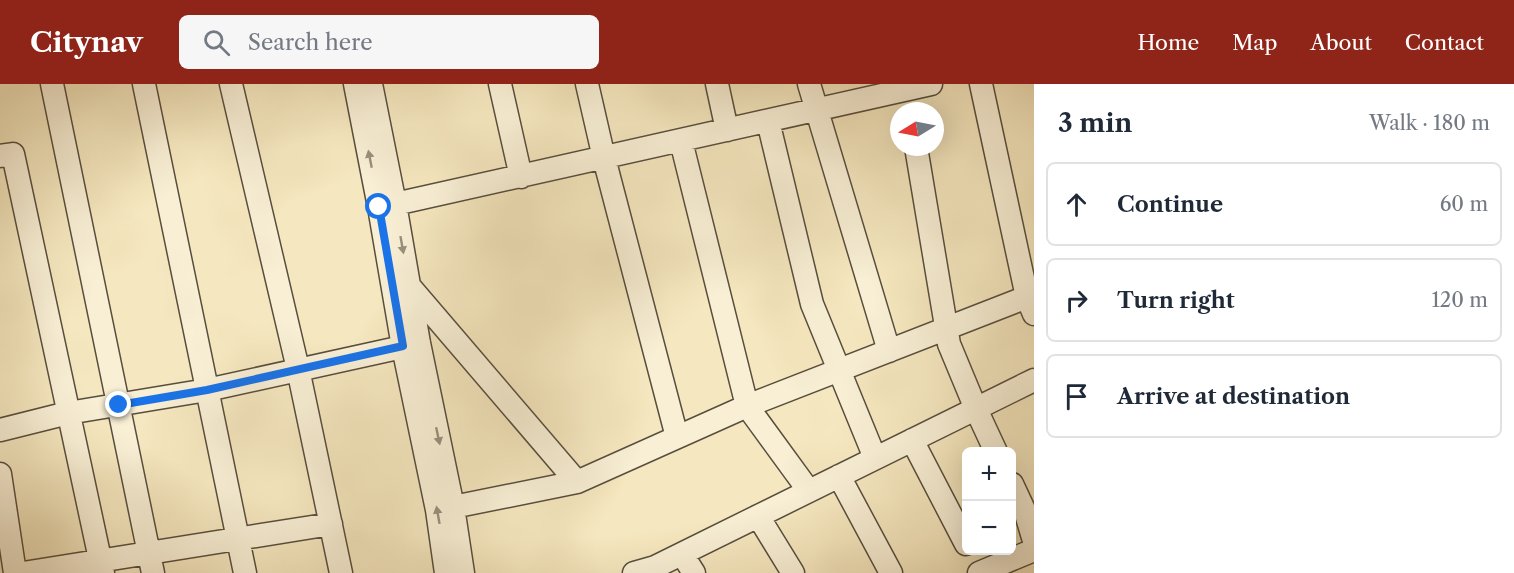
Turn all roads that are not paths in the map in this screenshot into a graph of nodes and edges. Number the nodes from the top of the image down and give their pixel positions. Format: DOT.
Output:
graph roads {
  1 [pos="52,84"];
  2 [pos="144,84"];
  3 [pos="231,84"];
  4 [pos="355,84"];
  5 [pos="371,84"];
  6 [pos="500,84"];
  7 [pos="587,84"];
  8 [pos="717,84"];
  9 [pos="809,84"];
  10 [pos="931,84"];
  11 [pos="981,84"];
  12 [pos="899,94"];
  13 [pos="817,110"];
  14 [pos="768,121"];
  15 [pos="727,130"];
  16 [pos="372,131"];
  17 [pos="681,141"];
  18 [pos="0,156"];
  19 [pos="918,156"];
  20 [pos="603,158"];
  21 [pos="521,177"];
  22 [pos="395,204"];
  23 [pos="410,287"];
  24 [pos="1031,305"];
  25 [pos="947,328"];
  26 [pos="411,345"];
  27 [pos="889,351"];
  28 [pos="298,369"];
  29 [pos="839,370"];
  30 [pos="1034,380"];
  31 [pos="207,390"];
  32 [pos="119,405"];
  33 [pos="747,406"];
  34 [pos="976,409"];
  35 [pos="68,413"];
  36 [pos="0,430"];
  37 [pos="677,438"];
  38 [pos="912,440"];
  39 [pos="994,447"];
  40 [pos="875,458"];
  41 [pos="0,474"];
  42 [pos="839,476"];
  43 [pos="577,482"];
  44 [pos="809,491"];
  45 [pos="1016,494"];
  46 [pos="453,507"];
  47 [pos="758,516"];
  48 [pos="331,524"];
  49 [pos="962,536"];
  50 [pos="238,539"];
  51 [pos="1034,541"];
  52 [pos="1034,550"];
  53 [pos="682,554"];
  54 [pos="972,555"];
  55 [pos="151,563"];
  56 [pos="453,564"];
  57 [pos="101,567"];
  58 [pos="638,572"];
  59 [pos="15,573"];
  60 [pos="23,573"];
  61 [pos="245,573"];
  62 [pos="341,573"];
  63 [pos="694,573"];
  64 [pos="793,573"];
  65 [pos="891,573"];
  66 [pos="980,573"];
  1 -- 32 [label="street"];
  2 -- 31 [label="street"];
  3 -- 28 [label="street"];
  4 -- 16 [label="street"];
  5 -- 16 [label="street"];
  6 -- 21 [label="street"];
  7 -- 20 [label="street"];
  8 -- 15 [label="street"];
  9 -- 13 [label="street"];
  10 -- 12 [label="street"];
  11 -- 24 [label="street"];
  12 -- 13 [label="street"];
  13 -- 14 [label="street"];
  13 -- 27 [label="street"];
  14 -- 15 [label="street"];
  14 -- 29 [label="street"];
  15 -- 17 [label="street"];
  16 -- 22 [label="street"];
  26 -- 16 [label="street, one-way"];
  17 -- 20 [label="street"];
  17 -- 33 [label="street"];
  18 -- 35 [label="street"];
  19 -- 25 [label="street"];
  20 -- 21 [label="street"];
  20 -- 37 [label="street"];
  21 -- 22 [label="street"];
  22 -- 23 [label="street, one-way"];
  23 -- 26 [label="street"];
  23 -- 43 [label="street"];
  24 -- 25 [label="street"];
  25 -- 27 [label="street"];
  25 -- 34 [label="street"];
  26 -- 28 [label="street"];
  26 -- 46 [label="street, one-way"];
  56 -- 26 [label="street, one-way"];
  27 -- 29 [label="street"];
  28 -- 31 [label="street"];
  28 -- 48 [label="street"];
  29 -- 33 [label="street"];
  29 -- 40 [label="street"];
  30 -- 34 [label="street"];
  31 -- 32 [label="street"];
  31 -- 50 [label="street"];
  32 -- 35 [label="street"];
  32 -- 55 [label="street"];
  33 -- 37 [label="street"];
  33 -- 44 [label="street"];
  34 -- 38 [label="street"];
  34 -- 39 [label="street"];
  35 -- 36 [label="street"];
  35 -- 57 [label="street"];
  37 -- 43 [label="street"];
  38 -- 40 [label="street"];
  38 -- 49 [label="street"];
  40 -- 42 [label="street"];
  41 -- 59 [label="street"];
  42 -- 44 [label="street"];
  42 -- 65 [label="street"];
  43 -- 46 [label="street"];
  44 -- 47 [label="street"];
  45 -- 51 [label="street"];
  46 -- 56 [label="street"];
  47 -- 53 [label="street"];
  47 -- 64 [label="street"];
  48 -- 50 [label="street"];
  48 -- 62 [label="street"];
  50 -- 55 [label="street"];
  50 -- 61 [label="street"];
  52 -- 66 [label="street"];
  53 -- 58 [label="street"];
  53 -- 63 [label="street"];
  54 -- 66 [label="street"];
  55 -- 57 [label="street"];
  57 -- 60 [label="street"];
}
